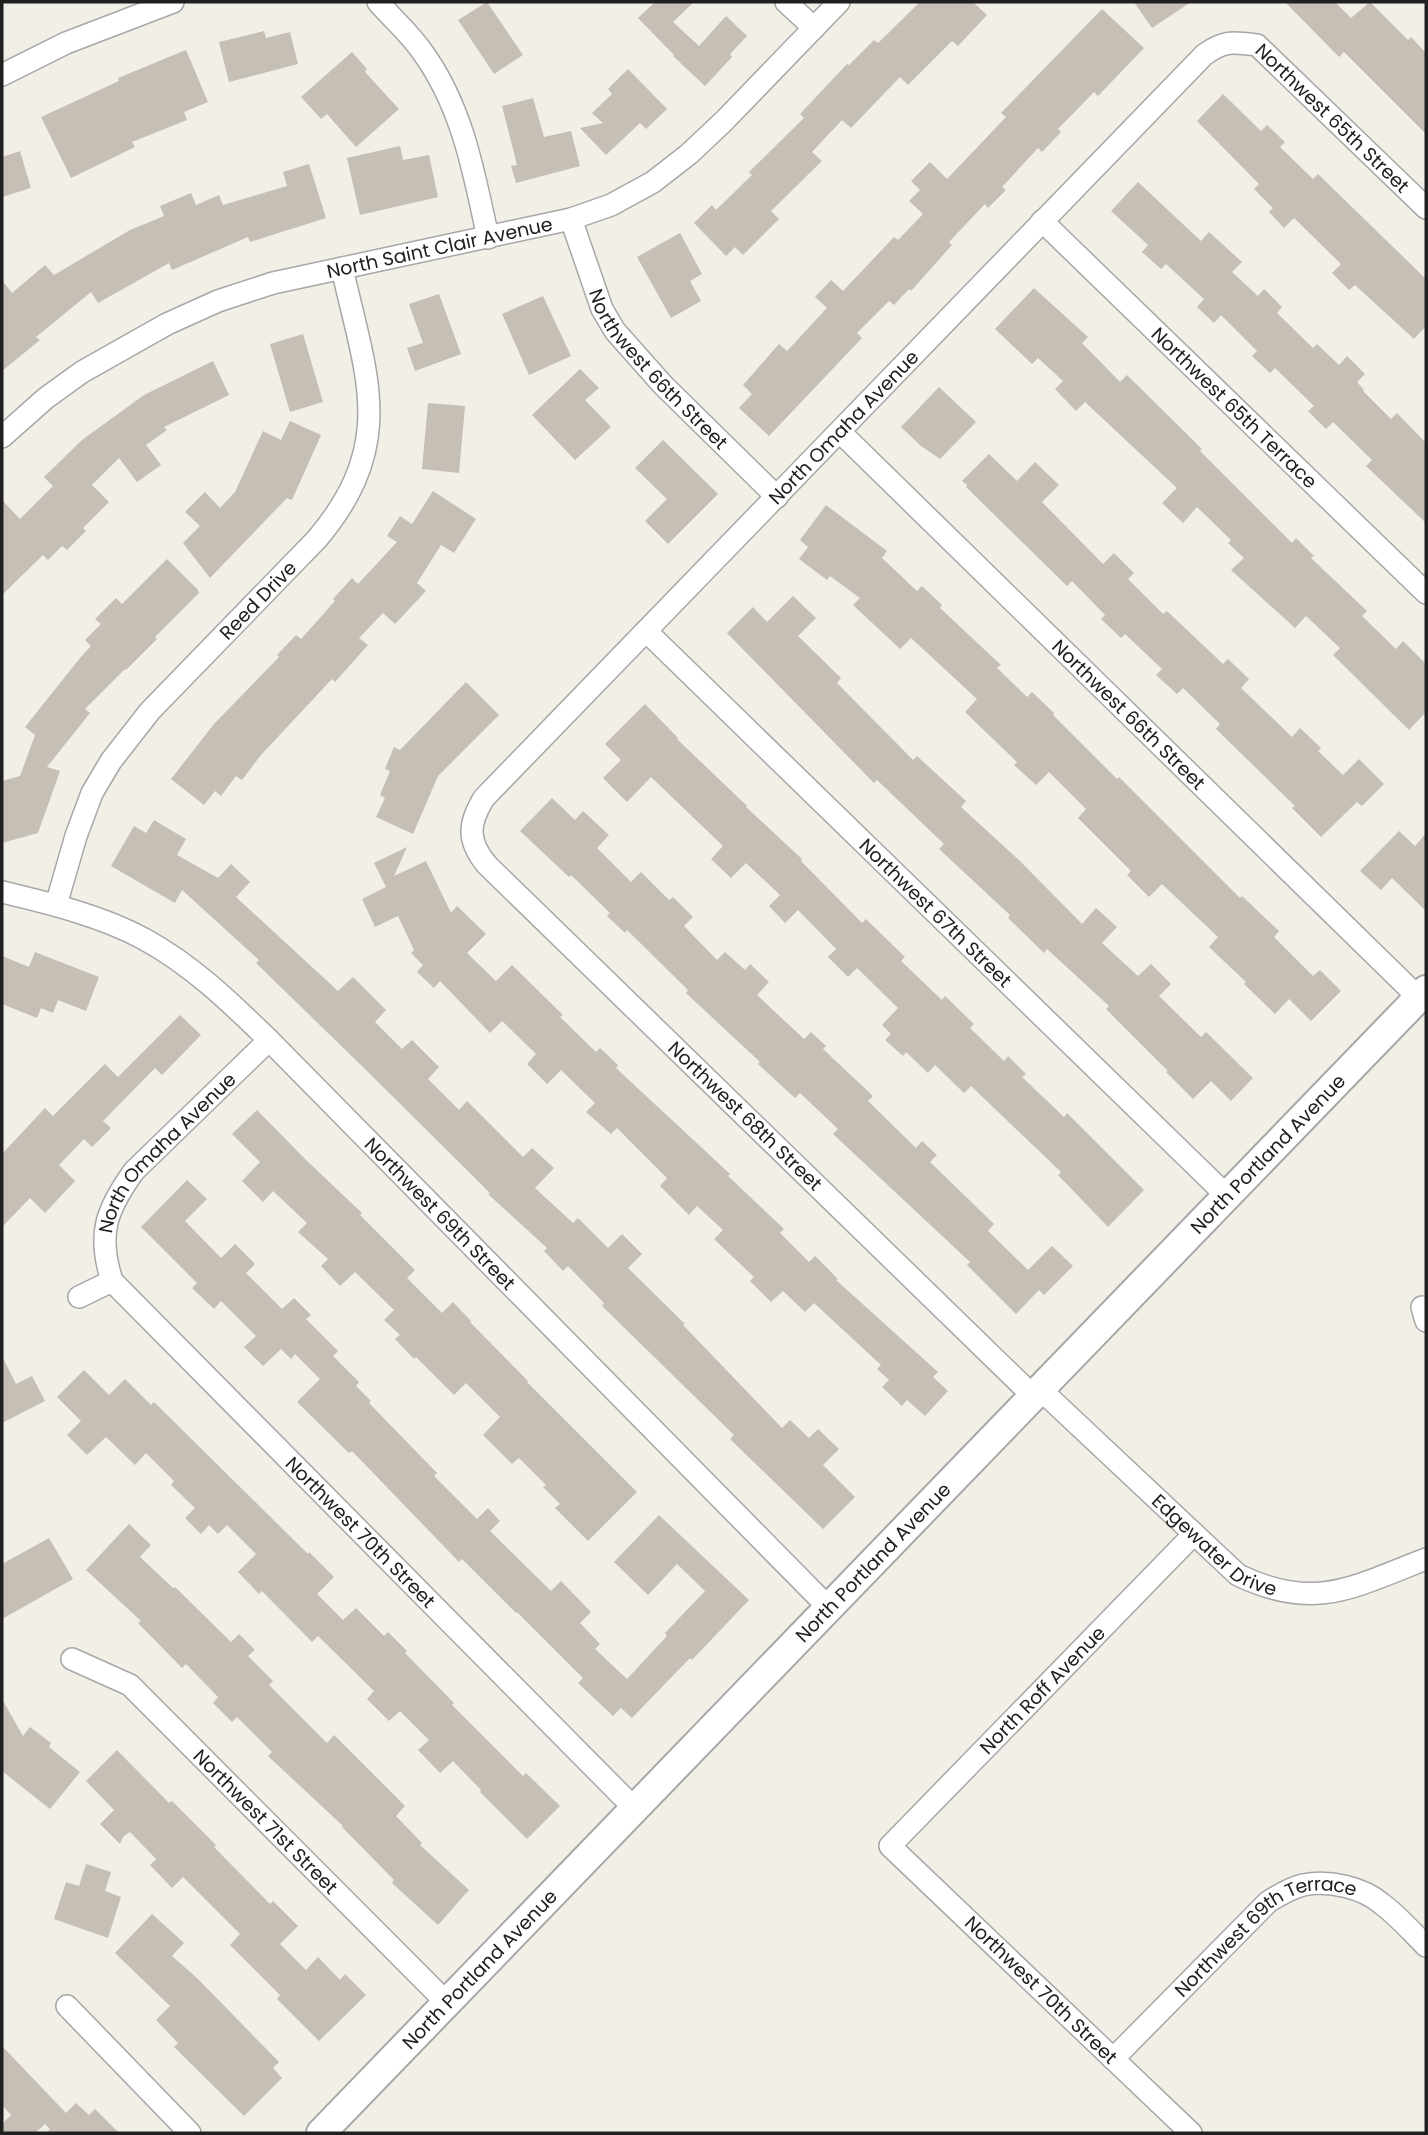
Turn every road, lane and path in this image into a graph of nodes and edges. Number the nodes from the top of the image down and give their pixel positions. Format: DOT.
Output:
graph roads {
  1 [pos="173,2"];
  2 [pos="378,2"];
  3 [pos="786,2"];
  4 [pos="839,2"];
  5 [pos="814,28"];
  6 [pos="1231,42"];
  7 [pos="2,75"];
  8 [pos="1426,208"];
  9 [pos="571,219"];
  10 [pos="1042,221"];
  11 [pos="488,237"];
  12 [pos="342,268"];
  13 [pos="839,432"];
  14 [pos="2,437"];
  15 [pos="777,497"];
  16 [pos="1426,593"];
  17 [pos="646,632"];
  18 [pos="470,827"];
  19 [pos="2,892"];
  20 [pos="56,905"];
  21 [pos="1422,994"];
  22 [pos="269,1040"];
  23 [pos="1227,1196"];
  24 [pos="112,1281"];
  25 [pos="79,1297"];
  26 [pos="1037,1393"];
  27 [pos="1194,1534"];
  28 [pos="1426,1559"];
  29 [pos="829,1608"];
  30 [pos="72,1659"];
  31 [pos="635,1809"];
  32 [pos="890,1846"];
  33 [pos="1426,1946"];
  34 [pos="447,2003"];
  35 [pos="66,2006"];
  36 [pos="1113,2059"];
  37 [pos="191,2133"];
  38 [pos="321,2133"];
  39 [pos="1191,2133"];
  1 -- 7 [label="street"];
  2 -- 11 [label="street"];
  3 -- 5 [label="street"];
  4 -- 5 [label="street, North Saint Clair Avenue"];
  5 -- 9 [label="street, North Saint Clair Avenue"];
  6 -- 8 [label="street, Northwest 65th Street"];
  6 -- 10 [label="street, North Omaha Avenue"];
  9 -- 11 [label="street, North Saint Clair Avenue"];
  9 -- 15 [label="street, Northwest 66th Street"];
  10 -- 13 [label="street, North Omaha Avenue"];
  10 -- 16 [label="street, Northwest 65th Terrace"];
  11 -- 12 [label="street, North Saint Clair Avenue"];
  12 -- 14 [label="street, North Saint Clair Avenue"];
  12 -- 20 [label="street, Reed Drive"];
  13 -- 15 [label="street, North Omaha Avenue"];
  13 -- 21 [label="street, Northwest 66th Street"];
  15 -- 17 [label="street, North Omaha Avenue"];
  17 -- 18 [label="street, North Omaha Avenue"];
  17 -- 23 [label="street, Northwest 67th Street"];
  18 -- 26 [label="street, Northwest 68th Street"];
  19 -- 20 [label="street, Northwest 69th Street"];
  20 -- 22 [label="street, Northwest 69th Street"];
  21 -- 23 [label="street, North Portland Avenue"];
  22 -- 24 [label="street, North Omaha Avenue"];
  22 -- 29 [label="street, Northwest 69th Street"];
  23 -- 26 [label="street, North Portland Avenue"];
  24 -- 25 [label="street"];
  24 -- 31 [label="street, Northwest 70th Street"];
  26 -- 27 [label="street, Edgewater Drive"];
  26 -- 29 [label="street, North Portland Avenue"];
  27 -- 28 [label="street, Edgewater Drive"];
  27 -- 32 [label="street, North Roff Avenue"];
  29 -- 31 [label="street, North Portland Avenue"];
  30 -- 34 [label="street, Northwest 71st Street"];
  31 -- 34 [label="street, North Portland Avenue"];
  32 -- 36 [label="street, Northwest 70th Street"];
  33 -- 36 [label="street, Northwest 69th Terrace"];
  34 -- 38 [label="street, North Portland Avenue"];
  35 -- 37 [label="street"];
  36 -- 39 [label="street, Northwest 70th Street"];
}
